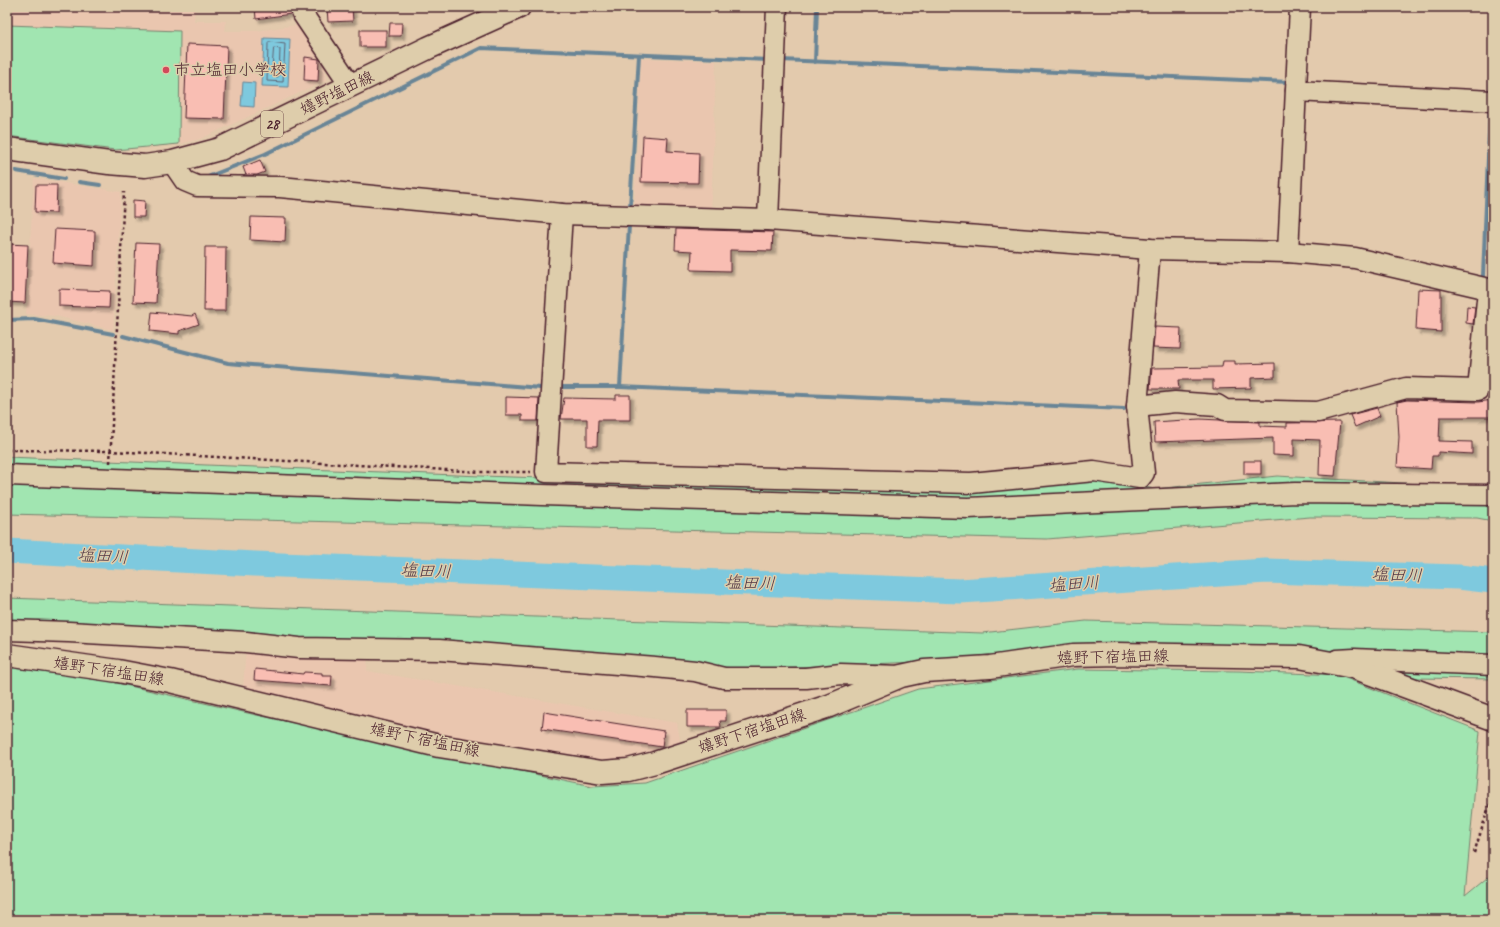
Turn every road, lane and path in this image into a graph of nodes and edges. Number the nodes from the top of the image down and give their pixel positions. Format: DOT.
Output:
graph roads {
  1 [pos="303,7"];
  2 [pos="519,7"];
  3 [pos="777,7"];
  4 [pos="1300,7"];
  5 [pos="1296,84"];
  6 [pos="352,86"];
  7 [pos="1493,101"];
  8 [pos="7,149"];
  9 [pos="172,162"];
  10 [pos="124,192"];
  11 [pos="562,214"];
  12 [pos="768,220"];
  13 [pos="1150,248"];
  14 [pos="1288,252"];
  15 [pos="1490,290"];
  16 [pos="1137,406"];
  17 [pos="7,450"];
  18 [pos="111,452"];
  19 [pos="546,472"];
  20 [pos="7,474"];
  21 [pos="1493,495"];
  22 [pos="7,630"];
  23 [pos="7,655"];
  24 [pos="1329,661"];
  25 [pos="1493,665"];
  26 [pos="901,676"];
  27 [pos="1493,719"];
  28 [pos="1493,794"];
  29 [pos="1474,853"];
  1 -- 6 [label="street"];
  2 -- 6 [label="main road, 嬉野塩田線 / 28"];
  3 -- 12 [label="street"];
  4 -- 5 [label="street"];
  5 -- 7 [label="street"];
  5 -- 14 [label="street"];
  6 -- 9 [label="main road, 嬉野塩田線 / 28"];
  8 -- 9 [label="main road, 嬉野塩田線 / 28"];
  9 -- 11 [label="street"];
  10 -- 18 [label="path"];
  11 -- 12 [label="street"];
  11 -- 19 [label="street"];
  12 -- 13 [label="street"];
  13 -- 14 [label="street"];
  13 -- 16 [label="street"];
  14 -- 15 [label="street"];
  15 -- 16 [label="street"];
  16 -- 19 [label="street"];
  17 -- 18 [label="path"];
  18 -- 19 [label="path"];
  20 -- 21 [label="street"];
  22 -- 26 [label="street"];
  23 -- 26 [label="main road, 嬉野下宿塩田線"];
  24 -- 25 [label="street"];
  24 -- 26 [label="main road, 嬉野下宿塩田線"];
  24 -- 27 [label="main road, 嬉野下宿塩田線"];
  28 -- 29 [label="path"];
}
